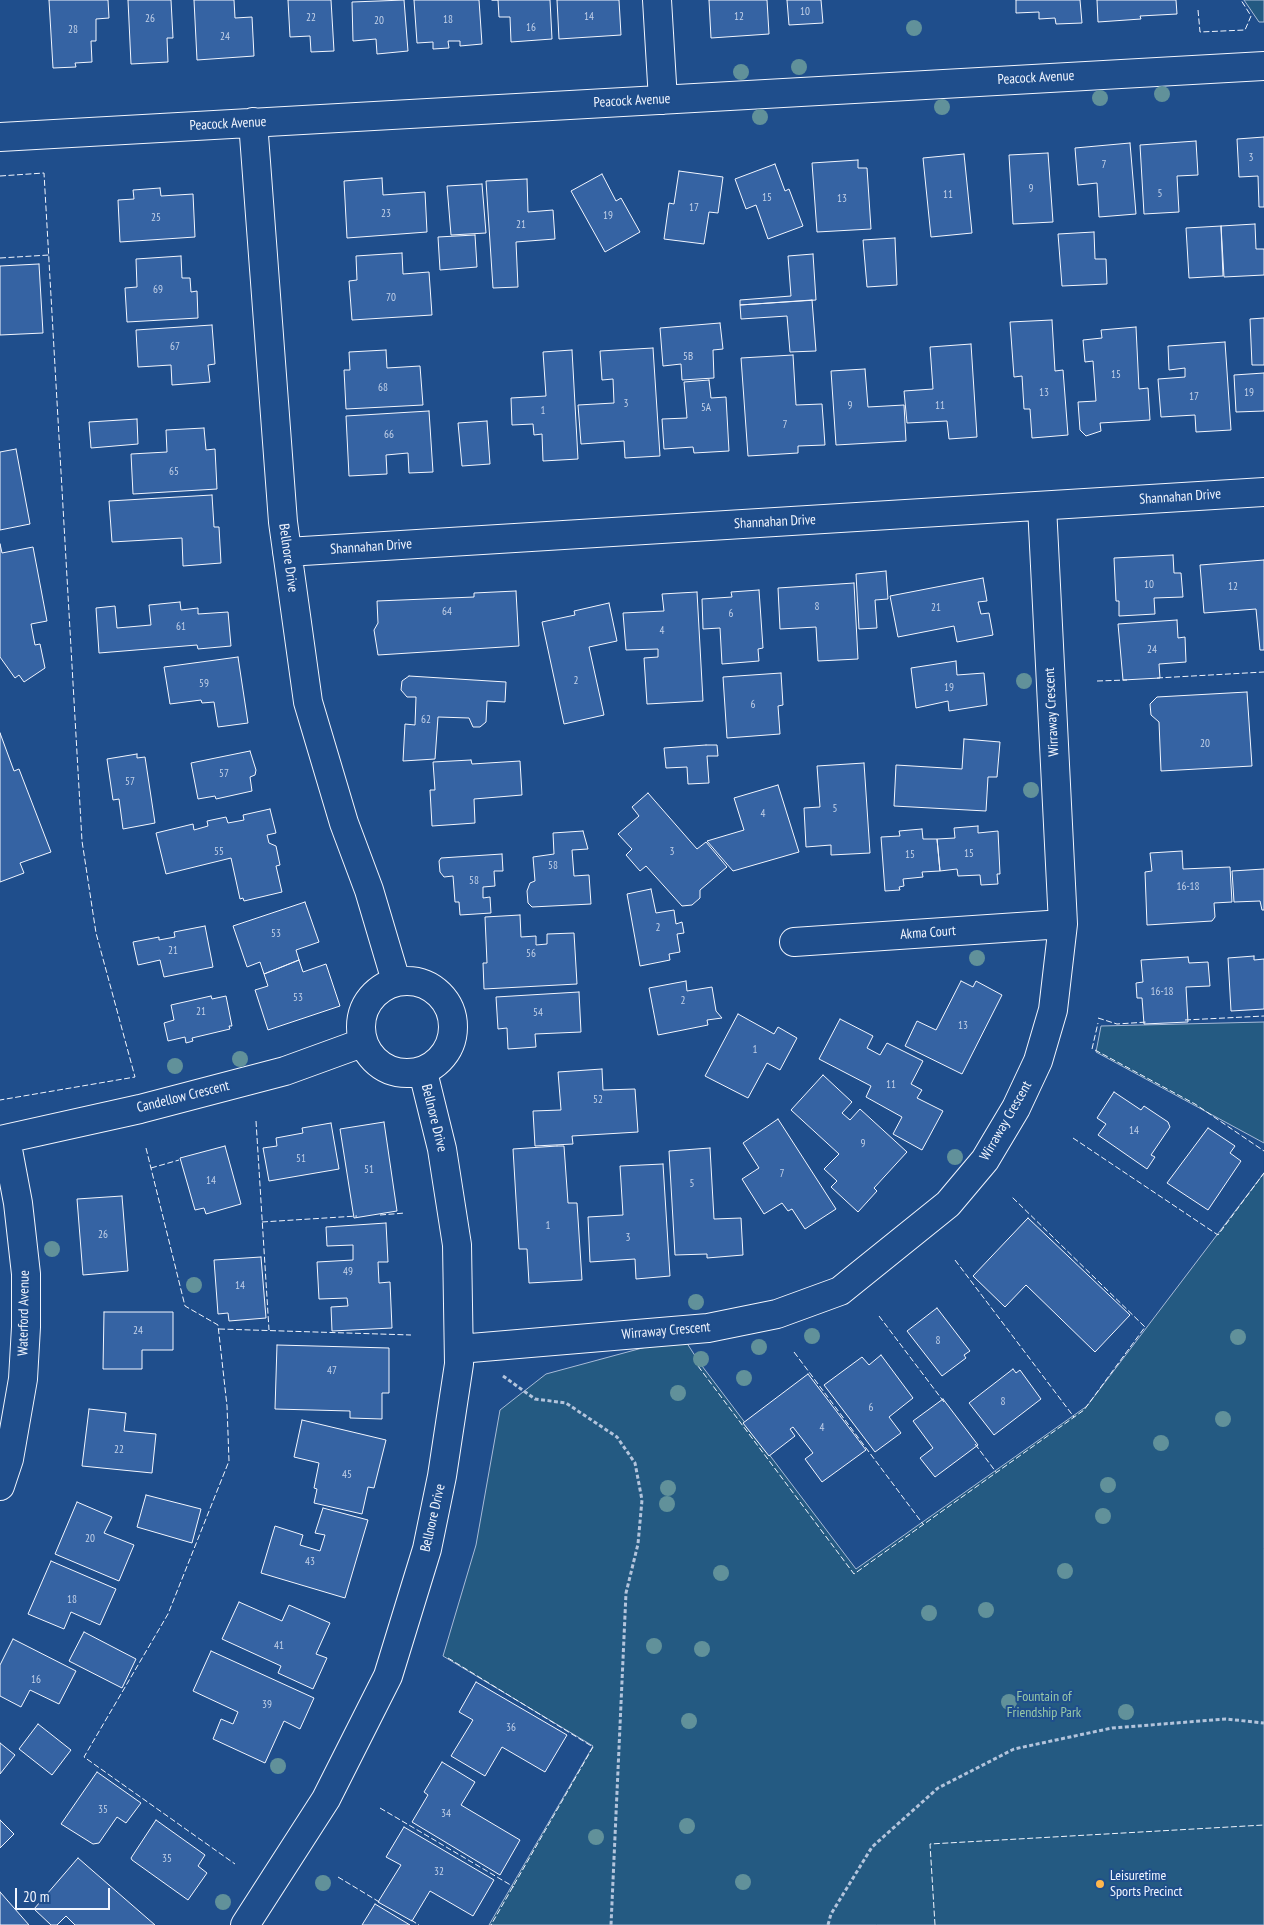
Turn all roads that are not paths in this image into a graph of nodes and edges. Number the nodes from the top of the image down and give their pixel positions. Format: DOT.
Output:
graph roads {
  1 [pos="657,0"];
  2 [pos="1264,66"];
  3 [pos="663,100"];
  4 [pos="253,122"];
  5 [pos="0,138"];
  6 [pos="1264,492"];
  7 [pos="1042,506"];
  8 [pos="287,552"];
  9 [pos="1063,924"];
  10 [pos="794,942"];
  11 [pos="396,981"];
  12 [pos="362,1043"];
  13 [pos="423,1072"];
  14 [pos="3,1140"];
  15 [pos="459,1356"];
  16 [pos="0,1486"];
  17 [pos="245,1925"];
  1 -- 3 [label="street"];
  2 -- 3 [label="street, Peacock Avenue"];
  3 -- 4 [label="street, Peacock Avenue"];
  4 -- 5 [label="street, Peacock Avenue"];
  4 -- 8 [label="street, Bellnore Drive"];
  6 -- 7 [label="street, Shannahan Drive"];
  7 -- 8 [label="street, Shannahan Drive"];
  7 -- 9 [label="street, Wirraway Crescent"];
  8 -- 11 [label="street, Bellnore Drive"];
  9 -- 10 [label="street, Akma Court"];
  9 -- 15 [label="street, Wirraway Crescent"];
  11 -- 12 [label="street"];
  11 -- 13 [label="street"];
  12 -- 13 [label="street"];
  12 -- 14 [label="street, Candellow Crescent"];
  13 -- 15 [label="street, Bellnore Drive"];
  14 -- 16 [label="street, Waterford Avenue"];
  15 -- 17 [label="street, Bellnore Drive"];
}
